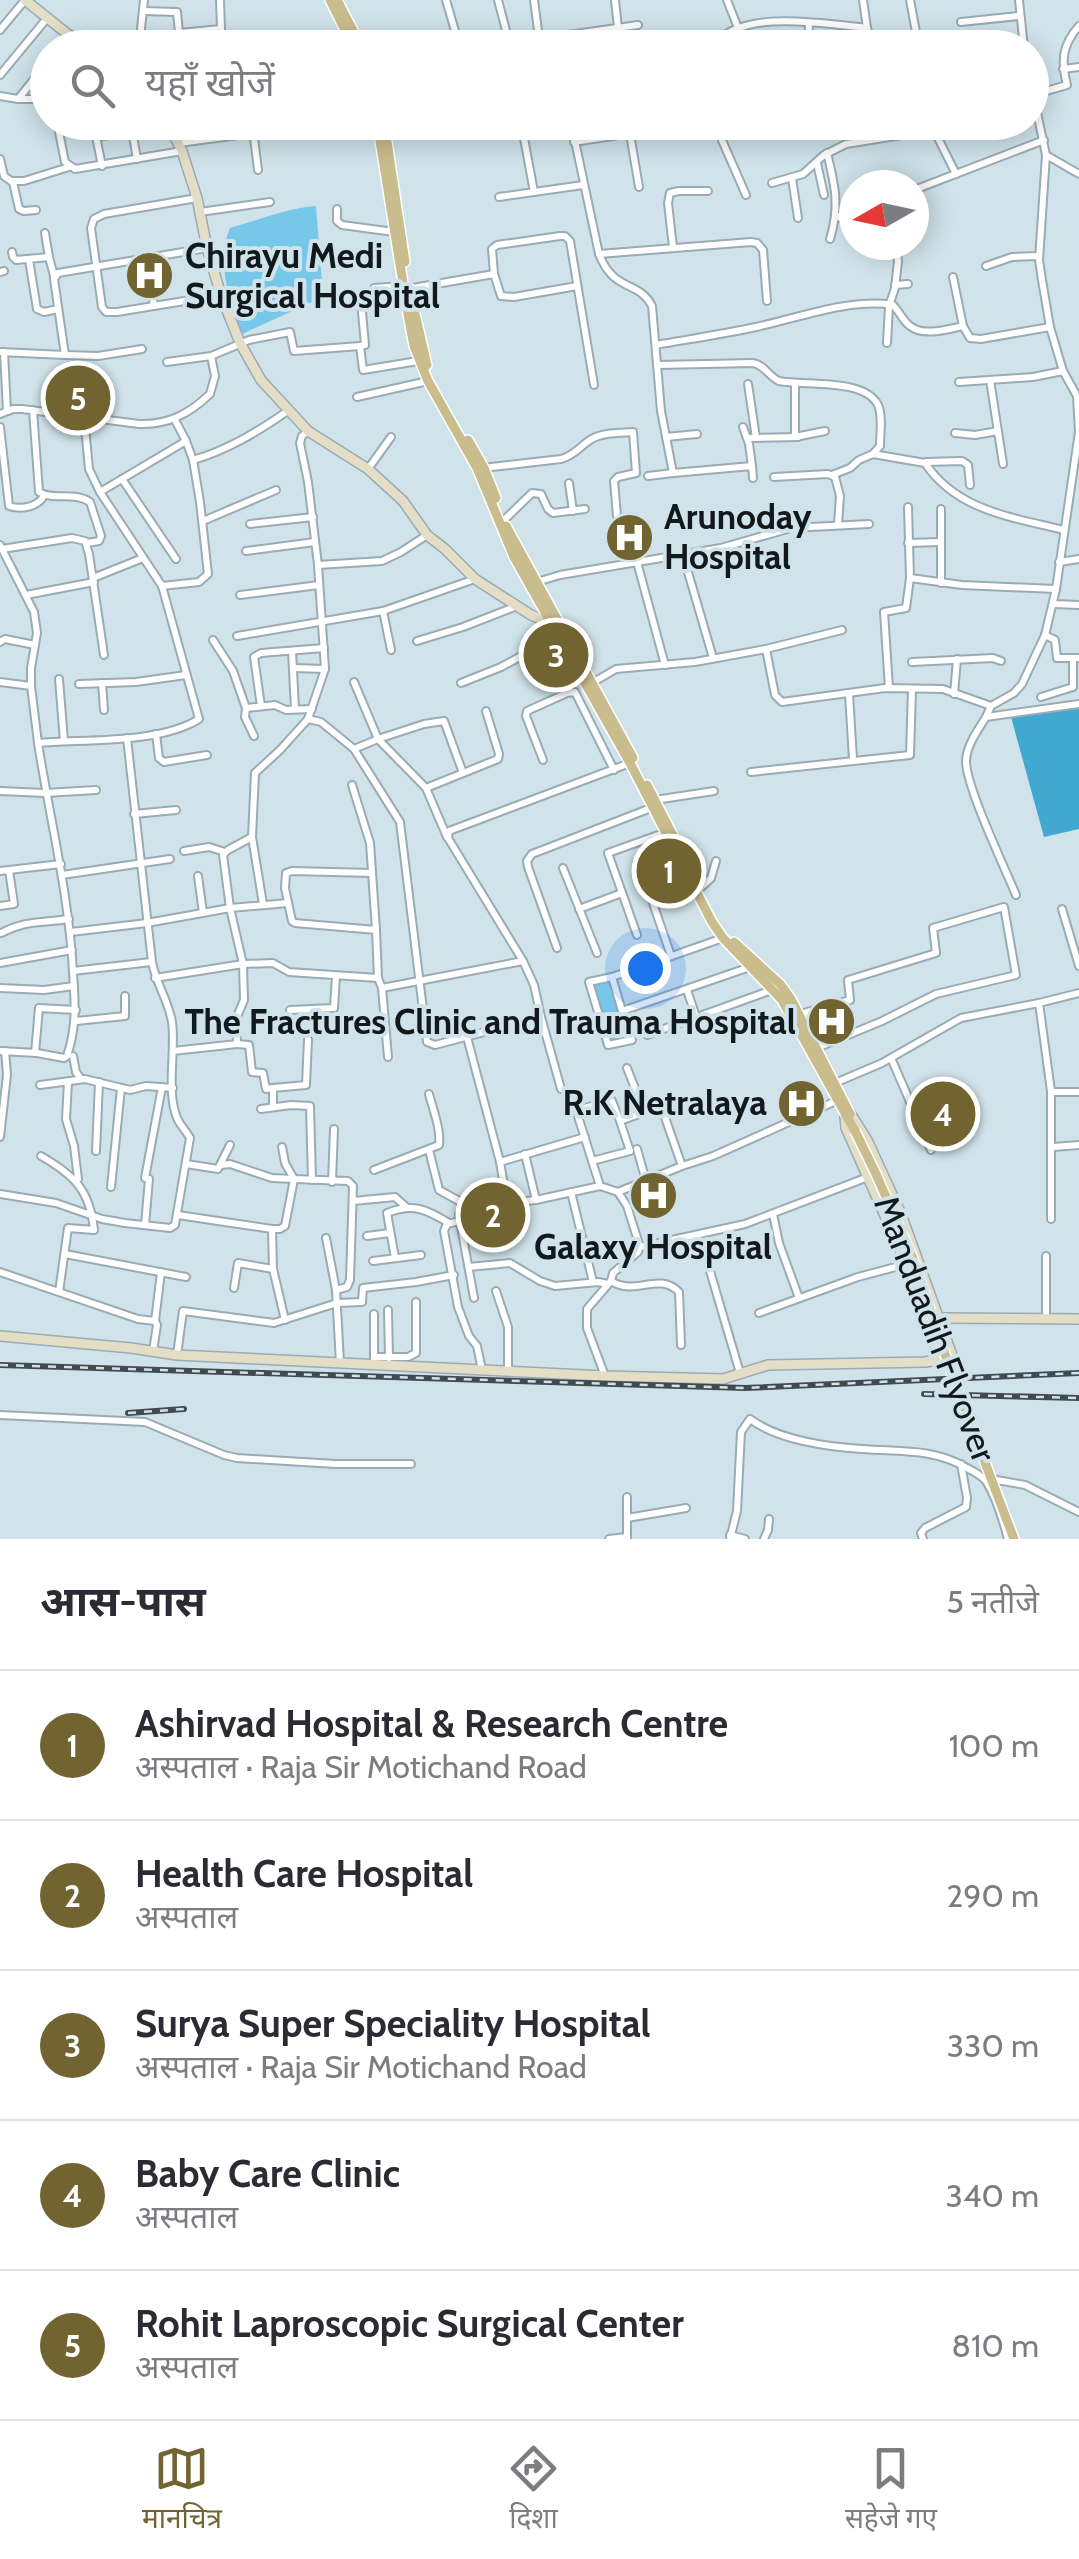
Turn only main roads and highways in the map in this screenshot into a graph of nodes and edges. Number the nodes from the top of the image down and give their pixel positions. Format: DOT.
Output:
graph roads {
  1 [pos="334,0"];
  2 [pos="346,30"];
  3 [pos="352,30"];
  4 [pos="384,140"];
  5 [pos="384,140"];
  6 [pos="405,288"];
  7 [pos="422,360"];
  8 [pos="481,468"];
  9 [pos="554,622"];
  10 [pos="589,685"];
  11 [pos="653,804"];
  12 [pos="698,891"];
  13 [pos="796,1015"];
  14 [pos="850,1120"];
  15 [pos="1011,1539"];
  1 -- 2 [label="main road"];
  1 -- 3 [label="main road"];
  4 -- 6 [label="main road"];
  5 -- 6 [label="main road"];
  6 -- 7 [label="main road"];
  7 -- 8 [label="main road"];
  7 -- 8 [label="main road"];
  8 -- 9 [label="main road"];
  9 -- 10 [label="main road"];
  9 -- 10 [label="main road"];
  10 -- 11 [label="main road"];
  10 -- 11 [label="main road"];
  11 -- 12 [label="main road"];
  11 -- 12 [label="main road"];
  12 -- 13 [label="main road"];
  12 -- 13 [label="main road"];
  13 -- 14 [label="main road"];
  13 -- 14 [label="main road"];
  14 -- 15 [label="main road, Manduadih Flyover, bridge"];
}
